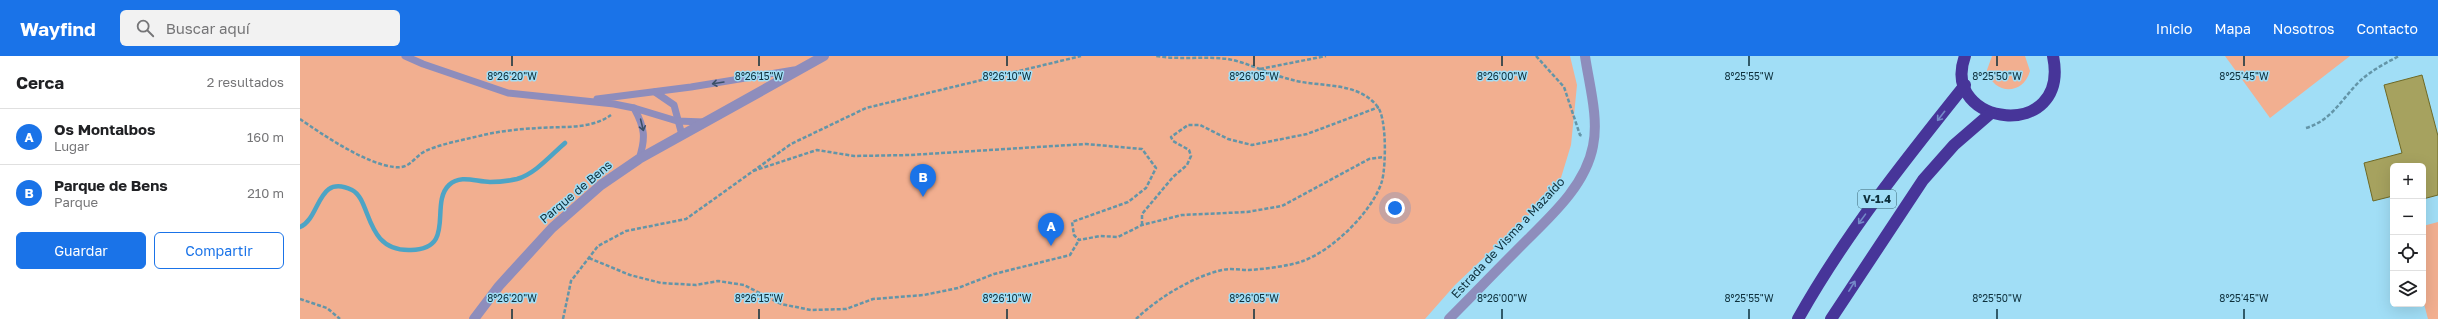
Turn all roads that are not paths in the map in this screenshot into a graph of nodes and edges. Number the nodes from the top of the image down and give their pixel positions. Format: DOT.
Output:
graph roads {
  1 [pos="405,56"];
  2 [pos="824,56"];
  3 [pos="1585,56"];
  4 [pos="1965,56"];
  5 [pos="2053,56"];
  6 [pos="798,70"];
  7 [pos="1965,85"];
  8 [pos="655,92"];
  9 [pos="587,101"];
  10 [pos="634,108"];
  11 [pos="1991,113"];
  12 [pos="678,121"];
  13 [pos="704,122"];
  14 [pos="682,134"];
  15 [pos="639,159"];
  16 [pos="474,319"];
  17 [pos="1449,319"];
  18 [pos="1798,319"];
  19 [pos="1831,319"];
  1 -- 9 [label="lane"];
  2 -- 6 [label="street, Parque de Bens"];
  3 -- 17 [label="street, Estrada de Visma a Mazaído"];
  4 -- 7 [label="highway"];
  5 -- 11 [label="highway"];
  6 -- 8 [label="lane, one-way"];
  6 -- 13 [label="street, Parque de Bens"];
  7 -- 11 [label="highway"];
  7 -- 18 [label="highway, V-1.4, one-way"];
  8 -- 9 [label="lane"];
  8 -- 12 [label="lane"];
  9 -- 10 [label="lane"];
  10 -- 12 [label="lane"];
  10 -- 15 [label="lane, one-way"];
  19 -- 11 [label="highway, V-1.4, one-way"];
  12 -- 13 [label="lane"];
  12 -- 14 [label="lane"];
  13 -- 14 [label="street, Parque de Bens"];
  14 -- 15 [label="street, Parque de Bens"];
  15 -- 16 [label="street, Parque de Bens"];
}
